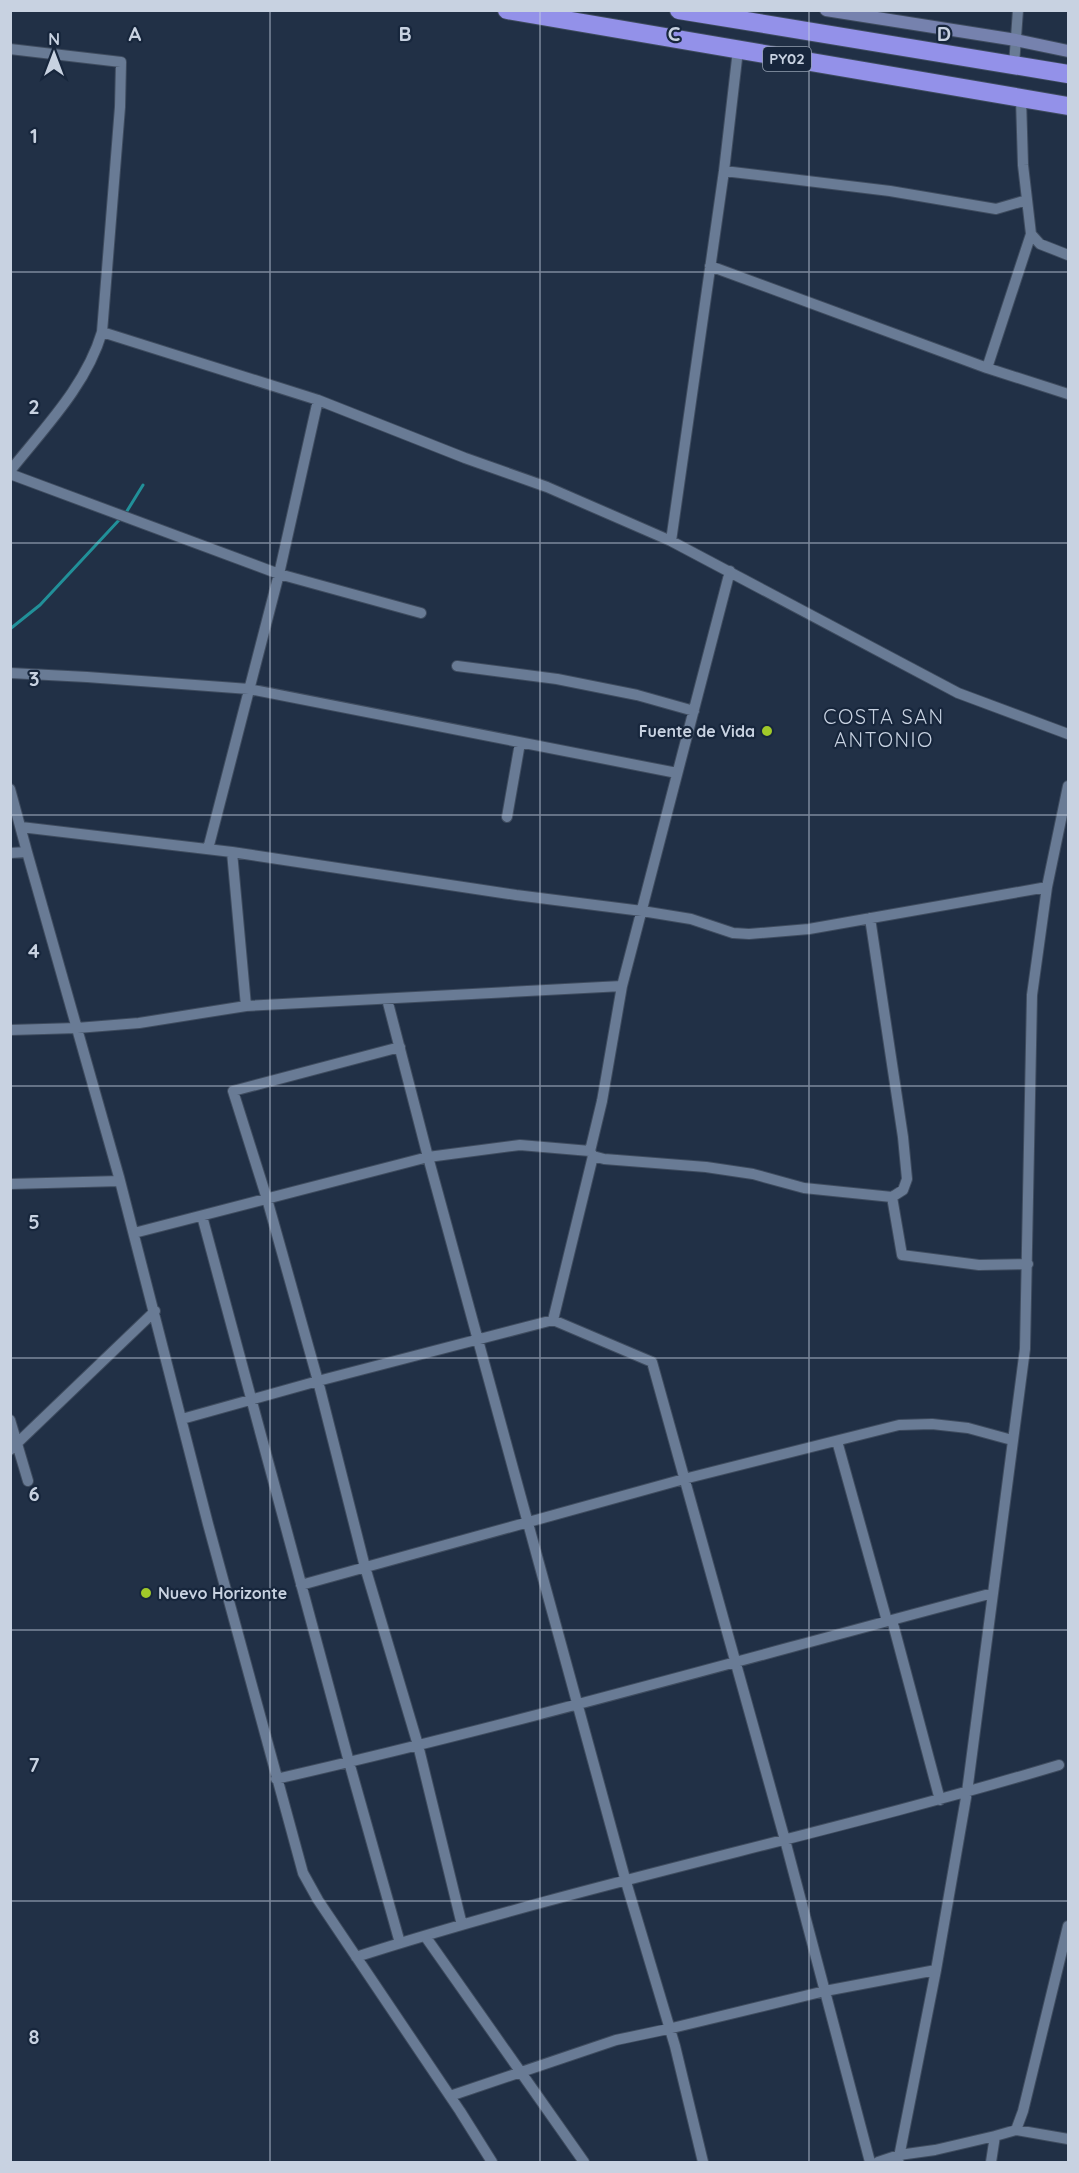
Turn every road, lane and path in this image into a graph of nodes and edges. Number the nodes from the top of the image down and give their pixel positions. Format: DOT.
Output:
graph roads {
  1 [pos="507,10"];
  2 [pos="679,10"];
  3 [pos="826,10"];
  4 [pos="1018,10"];
  5 [pos="1016,40"];
  6 [pos="10,49"];
  7 [pos="738,50"];
  8 [pos="1068,51"];
  9 [pos="1014,65"];
  10 [pos="1068,74"];
  11 [pos="1021,99"];
  12 [pos="1068,106"];
  13 [pos="724,171"];
  14 [pos="1027,200"];
  15 [pos="1031,234"];
  16 [pos="1068,255"];
  17 [pos="710,266"];
  18 [pos="102,332"];
  19 [pos="987,368"];
  20 [pos="1068,394"];
  21 [pos="318,400"];
  22 [pos="10,472"];
  23 [pos="672,541"];
  24 [pos="730,571"];
  25 [pos="279,574"];
  26 [pos="421,613"];
  27 [pos="458,666"];
  28 [pos="10,674"];
  29 [pos="249,689"];
  30 [pos="693,711"];
  31 [pos="1068,734"];
  32 [pos="520,743"];
  33 [pos="677,774"];
  34 [pos="1068,786"];
  35 [pos="10,789"];
  36 [pos="507,817"];
  37 [pos="21,827"];
  38 [pos="208,849"];
  39 [pos="27,852"];
  40 [pos="232,852"];
  41 [pos="10,853"];
  42 [pos="1047,887"];
  43 [pos="642,911"];
  44 [pos="870,918"];
  45 [pos="622,986"];
  46 [pos="387,999"];
  47 [pos="246,1006"];
  48 [pos="77,1028"];
  49 [pos="10,1030"];
  50 [pos="400,1047"];
  51 [pos="591,1153"];
  52 [pos="428,1156"];
  53 [pos="120,1181"];
  54 [pos="10,1184"];
  55 [pos="892,1197"];
  56 [pos="267,1199"];
  57 [pos="202,1216"];
  58 [pos="134,1233"];
  59 [pos="1028,1264"];
  60 [pos="155,1311"];
  61 [pos="553,1320"];
  62 [pos="478,1340"];
  63 [pos="318,1381"];
  64 [pos="251,1399"];
  65 [pos="182,1419"];
  66 [pos="10,1420"];
  67 [pos="1012,1440"];
  68 [pos="837,1441"];
  69 [pos="14,1446"];
  70 [pos="684,1479"];
  71 [pos="28,1481"];
  72 [pos="528,1522"];
  73 [pos="365,1567"];
  74 [pos="301,1585"];
  75 [pos="993,1593"];
  76 [pos="890,1620"];
  77 [pos="735,1662"];
  78 [pos="578,1704"];
  79 [pos="418,1745"];
  80 [pos="349,1762"];
  81 [pos="1059,1765"];
  82 [pos="276,1779"];
  83 [pos="968,1792"];
  84 [pos="940,1800"];
  85 [pos="785,1840"];
  86 [pos="626,1882"];
  87 [pos="462,1925"];
  88 [pos="1068,1926"];
  89 [pos="425,1936"];
  90 [pos="400,1943"];
  91 [pos="356,1957"];
  92 [pos="936,1970"];
  93 [pos="825,1991"];
  94 [pos="668,2029"];
  95 [pos="521,2072"];
  96 [pos="450,2096"];
  97 [pos="1016,2130"];
  98 [pos="995,2136"];
  99 [pos="1068,2139"];
  100 [pos="898,2159"];
  101 [pos="492,2163"];
  102 [pos="584,2163"];
  103 [pos="703,2163"];
  104 [pos="870,2163"];
  105 [pos="878,2163"];
  106 [pos="991,2163"];
  1 -- 7 [label="highway, PY02"];
  2 -- 9 [label="highway, PY02"];
  3 -- 5 [label="street"];
  4 -- 5 [label="street"];
  5 -- 8 [label="street"];
  5 -- 9 [label="street"];
  6 -- 18 [label="street"];
  7 -- 11 [label="highway, PY02"];
  7 -- 13 [label="street"];
  9 -- 10 [label="highway, PY02"];
  11 -- 12 [label="highway, PY02"];
  11 -- 14 [label="street"];
  13 -- 14 [label="street"];
  13 -- 17 [label="street"];
  14 -- 15 [label="street"];
  15 -- 16 [label="street"];
  15 -- 19 [label="street"];
  17 -- 19 [label="street"];
  17 -- 23 [label="street"];
  18 -- 21 [label="street"];
  18 -- 22 [label="street"];
  19 -- 20 [label="street"];
  21 -- 23 [label="street"];
  21 -- 25 [label="street"];
  22 -- 25 [label="street"];
  23 -- 24 [label="street"];
  24 -- 30 [label="street"];
  24 -- 31 [label="street"];
  25 -- 26 [label="street"];
  25 -- 29 [label="street"];
  27 -- 30 [label="street"];
  28 -- 29 [label="street"];
  29 -- 32 [label="street"];
  29 -- 38 [label="street"];
  30 -- 33 [label="street"];
  32 -- 33 [label="street"];
  32 -- 36 [label="street"];
  33 -- 43 [label="street"];
  34 -- 42 [label="street"];
  35 -- 37 [label="street"];
  37 -- 38 [label="street"];
  37 -- 39 [label="street"];
  38 -- 40 [label="street"];
  39 -- 41 [label="street"];
  39 -- 48 [label="street"];
  40 -- 43 [label="street"];
  40 -- 47 [label="street"];
  42 -- 44 [label="street"];
  42 -- 59 [label="street"];
  43 -- 44 [label="street"];
  43 -- 45 [label="street"];
  44 -- 55 [label="street"];
  45 -- 46 [label="street"];
  45 -- 51 [label="street"];
  46 -- 47 [label="street"];
  46 -- 50 [label="street"];
  47 -- 48 [label="street"];
  48 -- 49 [label="street"];
  48 -- 53 [label="street"];
  50 -- 52 [label="street"];
  50 -- 56 [label="street"];
  51 -- 52 [label="street"];
  51 -- 55 [label="street"];
  51 -- 61 [label="street"];
  52 -- 56 [label="street"];
  52 -- 62 [label="street"];
  53 -- 54 [label="street"];
  53 -- 58 [label="street"];
  55 -- 59 [label="street"];
  56 -- 57 [label="street"];
  56 -- 63 [label="street"];
  57 -- 58 [label="street"];
  57 -- 64 [label="street"];
  58 -- 60 [label="street"];
  59 -- 67 [label="street"];
  60 -- 65 [label="street"];
  60 -- 69 [label="street"];
  61 -- 62 [label="street"];
  61 -- 70 [label="street"];
  62 -- 63 [label="street"];
  62 -- 72 [label="street"];
  63 -- 64 [label="street"];
  63 -- 73 [label="street"];
  64 -- 65 [label="street"];
  64 -- 74 [label="street"];
  65 -- 82 [label="street"];
  66 -- 69 [label="street"];
  67 -- 68 [label="street"];
  67 -- 75 [label="street"];
  68 -- 70 [label="street"];
  68 -- 76 [label="street"];
  69 -- 71 [label="street"];
  70 -- 72 [label="street"];
  70 -- 77 [label="street"];
  72 -- 73 [label="street"];
  72 -- 78 [label="street"];
  73 -- 74 [label="street"];
  73 -- 79 [label="street"];
  74 -- 80 [label="street"];
  75 -- 76 [label="street"];
  75 -- 83 [label="street"];
  76 -- 77 [label="street"];
  76 -- 84 [label="street"];
  77 -- 78 [label="street"];
  77 -- 85 [label="street"];
  78 -- 79 [label="street"];
  78 -- 86 [label="street"];
  79 -- 80 [label="street"];
  79 -- 87 [label="street"];
  80 -- 82 [label="street"];
  80 -- 90 [label="street"];
  81 -- 83 [label="street"];
  82 -- 91 [label="street"];
  83 -- 84 [label="street"];
  83 -- 92 [label="street"];
  84 -- 85 [label="street"];
  85 -- 86 [label="street"];
  85 -- 93 [label="street"];
  86 -- 87 [label="street"];
  86 -- 94 [label="street"];
  87 -- 89 [label="street"];
  88 -- 97 [label="street"];
  89 -- 90 [label="street"];
  89 -- 95 [label="street"];
  90 -- 91 [label="street"];
  91 -- 96 [label="street"];
  92 -- 93 [label="street"];
  92 -- 100 [label="street"];
  93 -- 94 [label="street"];
  93 -- 104 [label="street"];
  94 -- 95 [label="street"];
  94 -- 103 [label="street"];
  95 -- 96 [label="street"];
  95 -- 102 [label="street"];
  96 -- 101 [label="street"];
  97 -- 98 [label="street"];
  97 -- 99 [label="street"];
  98 -- 100 [label="street"];
  98 -- 106 [label="street"];
  100 -- 105 [label="street"];
}
